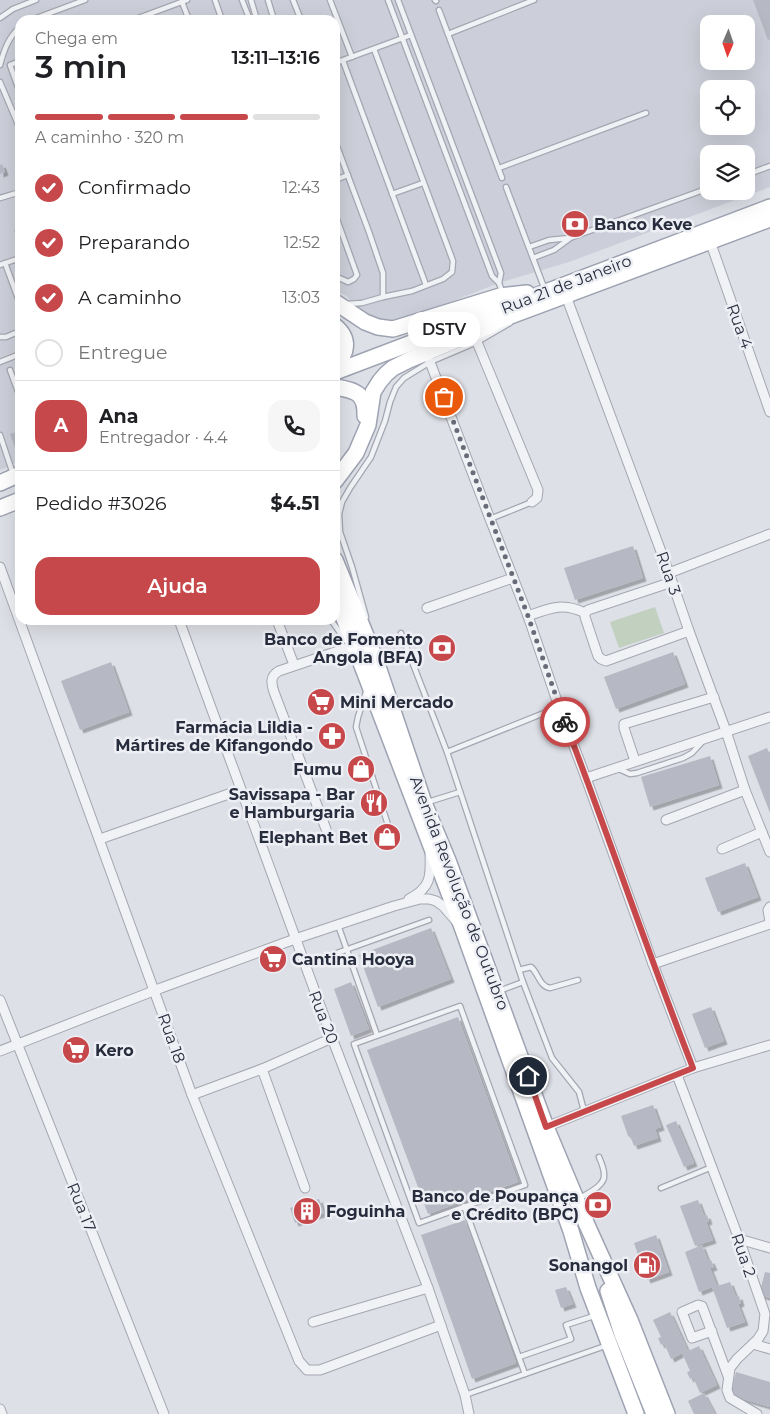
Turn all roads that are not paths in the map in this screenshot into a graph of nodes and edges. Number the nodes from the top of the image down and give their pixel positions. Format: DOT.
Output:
graph roads {
  1 [pos="36,0"];
  2 [pos="85,0"];
  3 [pos="215,0"];
  4 [pos="242,0"];
  5 [pos="251,0"];
  6 [pos="268,0"];
  7 [pos="293,0"];
  8 [pos="330,0"];
  9 [pos="388,0"];
  10 [pos="398,0"];
  11 [pos="534,0"];
  12 [pos="185,1"];
  13 [pos="439,10"];
  14 [pos="150,14"];
  15 [pos="44,15"];
  16 [pos="147,15"];
  17 [pos="188,15"];
  18 [pos="220,15"];
  19 [pos="248,15"];
  20 [pos="256,15"];
  21 [pos="273,15"];
  22 [pos="299,15"];
  23 [pos="336,15"];
  24 [pos="0,18"];
  25 [pos="340,26"];
  26 [pos="15,33"];
  27 [pos="448,34"];
  28 [pos="411,35"];
  29 [pos="403,38"];
  30 [pos="374,49"];
  31 [pos="352,57"];
  32 [pos="343,61"];
  33 [pos="340,62"];
  34 [pos="15,63"];
  35 [pos="0,65"];
  36 [pos="15,79"];
  37 [pos="0,82"];
  38 [pos="646,113"];
  39 [pos="15,117"];
  40 [pos="340,154"];
  41 [pos="770,166"];
  42 [pos="499,168"];
  43 [pos="755,172"];
  44 [pos="348,175"];
  45 [pos="340,178"];
  46 [pos="502,178"];
  47 [pos="423,183"];
  48 [pos="506,187"];
  49 [pos="700,191"];
  50 [pos="15,194"];
  51 [pos="392,194"];
  52 [pos="0,198"];
  53 [pos="770,207"];
  54 [pos="770,219"];
  55 [pos="340,228"];
  56 [pos="570,238"];
  57 [pos="710,241"];
  58 [pos="529,247"];
  59 [pos="533,258"];
  60 [pos="15,260"];
  61 [pos="2,264"];
  62 [pos="340,278"];
  63 [pos="426,285"];
  64 [pos="502,289"];
  65 [pos="15,293"];
  66 [pos="566,296"];
  67 [pos="383,297"];
  68 [pos="546,297"];
  69 [pos="340,303"];
  70 [pos="340,305"];
  71 [pos="517,314"];
  72 [pos="340,331"];
  73 [pos="15,333"];
  74 [pos="0,337"];
  75 [pos="477,342"];
  76 [pos="15,356"];
  77 [pos="340,361"];
  78 [pos="0,362"];
  79 [pos="430,362"];
  80 [pos="10,370"];
  81 [pos="340,370"];
  82 [pos="340,380"];
  83 [pos="15,384"];
  84 [pos="766,385"];
  85 [pos="340,388"];
  86 [pos="770,412"];
  87 [pos="0,435"];
  88 [pos="340,468"];
  89 [pos="340,474"];
  90 [pos="13,481"];
  91 [pos="0,496"];
  92 [pos="15,502"];
  93 [pos="532,502"];
  94 [pos="15,507"];
  95 [pos="0,509"];
  96 [pos="340,510"];
  97 [pos="490,519"];
  98 [pos="340,532"];
  99 [pos="770,534"];
  100 [pos="0,567"];
  101 [pos="340,575"];
  102 [pos="513,578"];
  103 [pos="671,578"];
  104 [pos="340,606"];
  105 [pos="15,608"];
  106 [pos="427,608"];
  107 [pos="585,612"];
  108 [pos="528,616"];
  109 [pos="21,625"];
  110 [pos="181,625"];
  111 [pos="280,625"];
  112 [pos="335,625"];
  113 [pos="689,631"];
  114 [pos="401,633"];
  115 [pos="350,647"];
  116 [pos="367,658"];
  117 [pos="294,665"];
  118 [pos="369,682"];
  119 [pos="714,697"];
  120 [pos="559,707"];
  121 [pos="770,717"];
  122 [pos="726,731"];
  123 [pos="706,738"];
  124 [pos="446,752"];
  125 [pos="635,761"];
  126 [pos="616,768"];
  127 [pos="586,778"];
  128 [pos="240,790"];
  129 [pos="745,790"];
  130 [pos="460,792"];
  131 [pos="424,803"];
  132 [pos="666,820"];
  133 [pos="326,829"];
  134 [pos="390,831"];
  135 [pos="762,832"];
  136 [pos="100,839"];
  137 [pos="429,844"];
  138 [pos="722,849"];
  139 [pos="770,852"];
  140 [pos="394,906"];
  141 [pos="770,907"];
  142 [pos="429,920"];
  143 [pos="770,923"];
  144 [pos="338,925"];
  145 [pos="462,928"];
  146 [pos="295,939"];
  147 [pos="347,950"];
  148 [pos="323,958"];
  149 [pos="653,964"];
  150 [pos="519,970"];
  151 [pos="578,980"];
  152 [pos="523,982"];
  153 [pos="154,990"];
  154 [pos="497,992"];
  155 [pos="0,1000"];
  156 [pos="377,1035"];
  157 [pos="332,1038"];
  158 [pos="17,1045"];
  159 [pos="770,1045"];
  160 [pos="0,1051"];
  161 [pos="693,1068"];
  162 [pos="262,1069"];
  163 [pos="677,1075"];
  164 [pos="192,1095"];
  165 [pos="584,1111"];
  166 [pos="546,1127"];
  167 [pos="599,1157"];
  168 [pos="712,1167"];
  169 [pos="305,1188"];
  170 [pos="661,1188"];
  171 [pos="577,1200"];
  172 [pos="464,1206"];
  173 [pos="587,1226"];
  174 [pos="571,1231"];
  175 [pos="739,1239"];
  176 [pos="770,1248"];
  177 [pos="428,1288"];
  178 [pos="765,1304"];
  179 [pos="598,1315"];
  180 [pos="313,1322"];
  181 [pos="441,1325"];
  182 [pos="712,1331"];
  183 [pos="622,1334"];
  184 [pos="609,1344"];
  185 [pos="753,1344"];
  186 [pos="770,1349"];
  187 [pos="519,1357"];
  188 [pos="525,1374"];
  189 [pos="728,1377"];
  190 [pos="465,1395"];
  191 [pos="0,1409"];
  192 [pos="2,1414"];
  193 [pos="164,1414"];
  194 [pos="469,1414"];
  195 [pos="636,1414"];
  196 [pos="654,1414"];
  197 [pos="667,1414"];
  198 [pos="757,1414"];
  1 -- 24 [label="lane"];
  2 -- 15 [label="lane"];
  3 -- 18 [label="lane"];
  4 -- 19 [label="lane"];
  5 -- 20 [label="lane"];
  6 -- 21 [label="lane"];
  7 -- 22 [label="lane"];
  8 -- 23 [label="lane"];
  9 -- 29 [label="lane"];
  10 -- 28 [label="lane"];
  11 -- 27 [label="lane"];
  12 -- 14 [label="lane"];
  12 -- 17 [label="lane"];
  13 -- 27 [label="lane"];
  14 -- 16 [label="lane"];
  25 -- 31 [label="lane"];
  26 -- 35 [label="lane"];
  27 -- 42 [label="lane"];
  28 -- 29 [label="lane"];
  28 -- 64 [label="lane"];
  29 -- 30 [label="lane"];
  29 -- 64 [label="lane"];
  30 -- 31 [label="lane"];
  30 -- 47 [label="lane"];
  31 -- 32 [label="lane"];
  32 -- 33 [label="lane"];
  32 -- 51 [label="lane"];
  34 -- 36 [label="lane"];
  37 -- 39 [label="lane"];
  38 -- 42 [label="lane"];
  40 -- 44 [label="lane"];
  41 -- 43 [label="lane"];
  42 -- 46 [label="lane"];
  44 -- 45 [label="lane"];
  44 -- 67 [label="lane"];
  47 -- 51 [label="lane"];
  47 -- 63 [label="lane"];
  48 -- 58 [label="lane"];
  49 -- 56 [label="lane"];
  50 -- 52 [label="lane"];
  51 -- 63 [label="lane"];
  53 -- 68 [label="main road, Rua 21 de Janeiro"];
  54 -- 57 [label="main road, Rua 21 de Janeiro"];
  55 -- 62 [label="lane"];
  56 -- 58 [label="lane"];
  56 -- 59 [label="lane"];
  57 -- 66 [label="main road, Rua 21 de Janeiro"];
  57 -- 84 [label="street, Rua 4"];
  58 -- 59 [label="lane"];
  59 -- 68 [label="lane"];
  60 -- 61 [label="lane"];
  61 -- 65 [label="lane"];
  63 -- 67 [label="lane"];
  64 -- 68 [label="main road"];
  64 -- 70 [label="main road"];
  66 -- 68 [label="main road, Rua 21 de Janeiro"];
  66 -- 103 [label="street, Rua 3"];
  67 -- 69 [label="lane"];
  68 -- 71 [label="main road, Rua 21 de Janeiro"];
  68 -- 75 [label="lane"];
  68 -- 81 [label="main road, Rua 21 de Janeiro"];
  71 -- 82 [label="main road, Rua 21 de Janeiro"];
  71 -- 89 [label="main road"];
  72 -- 77 [label="main road"];
  73 -- 74 [label="lane"];
  75 -- 79 [label="lane"];
  75 -- 93 [label="street"];
  76 -- 78 [label="lane"];
  79 -- 96 [label="lane"];
  79 -- 97 [label="street"];
  80 -- 83 [label="lane"];
  84 -- 86 [label="street, Rua 4"];
  85 -- 88 [label="main road"];
  87 -- 90 [label="lane"];
  90 -- 91 [label="main road"];
  92 -- 95 [label="main road"];
  93 -- 97 [label="lane"];
  94 -- 95 [label="lane"];
  97 -- 102 [label="street"];
  98 -- 116 [label="lane"];
  99 -- 103 [label="street"];
  100 -- 105 [label="street, Rua 18"];
  101 -- 116 [label="main road, Avenida Revolução de Outubro"];
  102 -- 106 [label="street"];
  102 -- 108 [label="street"];
  103 -- 107 [label="street"];
  103 -- 113 [label="street, Rua 3"];
  104 -- 116 [label="main road, Avenida Revolução de Outubro"];
  107 -- 108 [label="street"];
  107 -- 113 [label="street"];
  108 -- 120 [label="street"];
  109 -- 136 [label="street, Rua 18"];
  110 -- 128 [label="street, Rua 20"];
  111 -- 117 [label="street"];
  112 -- 115 [label="lane"];
  113 -- 119 [label="street, Rua 3"];
  114 -- 124 [label="lane"];
  115 -- 116 [label="lane"];
  115 -- 117 [label="street"];
  116 -- 118 [label="main road, Avenida Revolução de Outubro"];
  116 -- 131 [label="main road, Avenida Revolução de Outubro"];
  117 -- 133 [label="street"];
  118 -- 134 [label="lane"];
  118 -- 137 [label="main road, Avenida Revolução de Outubro"];
  119 -- 122 [label="street, Rua 3"];
  119 -- 125 [label="street"];
  120 -- 124 [label="lane"];
  120 -- 127 [label="street"];
  121 -- 122 [label="street"];
  122 -- 123 [label="street"];
  122 -- 129 [label="street, Rua 3"];
  123 -- 125 [label="street"];
  123 -- 126 [label="lane"];
  124 -- 130 [label="lane"];
  125 -- 126 [label="street"];
  126 -- 127 [label="street"];
  127 -- 149 [label="street"];
  128 -- 136 [label="street"];
  128 -- 146 [label="street, Rua 20"];
  129 -- 132 [label="street"];
  129 -- 135 [label="street, Rua 3"];
  130 -- 131 [label="lane"];
  130 -- 150 [label="lane"];
  131 -- 154 [label="main road, Avenida Revolução de Outubro"];
  135 -- 138 [label="street"];
  135 -- 139 [label="street, Rua 3"];
  136 -- 153 [label="street, Rua 18"];
  137 -- 140 [label="street"];
  137 -- 145 [label="main road, Avenida Revolução de Outubro"];
  140 -- 144 [label="street"];
  140 -- 145 [label="street"];
  141 -- 143 [label="street"];
  142 -- 147 [label="lane"];
  143 -- 149 [label="street"];
  144 -- 146 [label="street"];
  144 -- 147 [label="lane"];
  145 -- 174 [label="main road, Avenida Revolução de Outubro"];
  146 -- 153 [label="street"];
  146 -- 157 [label="street, Rua 20"];
  147 -- 148 [label="lane"];
  147 -- 156 [label="lane"];
  149 -- 161 [label="street"];
  150 -- 151 [label="lane"];
  150 -- 152 [label="lane"];
  152 -- 154 [label="lane"];
  152 -- 165 [label="lane"];
  153 -- 158 [label="street"];
  153 -- 164 [label="street, Rua 18"];
  154 -- 166 [label="main road, Avenida Revolução de Outubro"];
  155 -- 158 [label="street, Rua 17"];
  156 -- 172 [label="lane"];
  156 -- 172 [label="lane"];
  157 -- 162 [label="street"];
  157 -- 177 [label="street, Rua 20"];
  158 -- 160 [label="street"];
  158 -- 193 [label="street, Rua 17"];
  159 -- 161 [label="street"];
  161 -- 163 [label="street"];
  162 -- 164 [label="street"];
  162 -- 169 [label="street"];
  163 -- 165 [label="street"];
  163 -- 168 [label="street, Rua 2"];
  164 -- 181 [label="street, Rua 18"];
  165 -- 166 [label="street"];
  166 -- 171 [label="main road, Avenida Revolução de Outubro"];
  167 -- 171 [label="lane"];
  168 -- 170 [label="lane"];
  168 -- 175 [label="street, Rua 2"];
  171 -- 173 [label="main road, Avenida Revolução de Outubro"];
  172 -- 187 [label="lane"];
  173 -- 183 [label="main road, Avenida Revolução de Outubro"];
  173 -- 197 [label="main road, Avenida Revolução de Outubro"];
  174 -- 179 [label="main road, Avenida Revolução de Outubro"];
  174 -- 183 [label="main road, Avenida Revolução de Outubro"];
  175 -- 176 [label="street"];
  175 -- 178 [label="street, Rua 2"];
  177 -- 180 [label="street"];
  177 -- 181 [label="street, Rua 20"];
  178 -- 185 [label="street, Rua 2"];
  179 -- 184 [label="main road, Avenida Revolução de Outubro"];
  179 -- 187 [label="lane"];
  181 -- 190 [label="street, Rua 20"];
  182 -- 189 [label="street"];
  183 -- 196 [label="main road, Avenida Revolução de Outubro"];
  184 -- 188 [label="lane"];
  184 -- 195 [label="main road, Avenida Revolução de Outubro"];
  185 -- 186 [label="street"];
  185 -- 189 [label="street, Rua 2"];
  187 -- 188 [label="lane"];
  188 -- 190 [label="lane"];
  189 -- 198 [label="street"];
  190 -- 194 [label="street, Rua 20"];
  191 -- 192 [label="street"];
}
